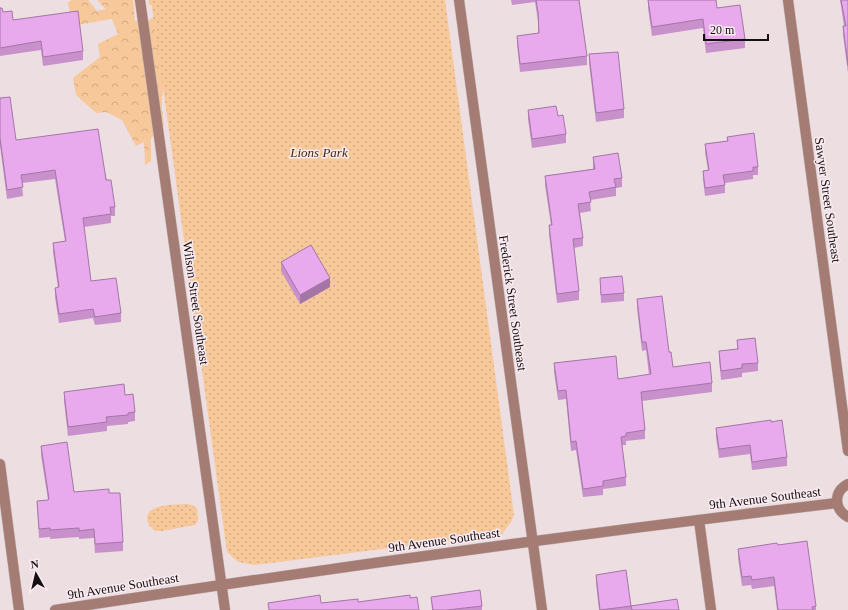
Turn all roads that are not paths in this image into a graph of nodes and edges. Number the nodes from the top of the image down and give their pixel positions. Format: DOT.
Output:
graph roads {
  1 [pos="140,0"];
  2 [pos="459,0"];
  3 [pos="788,0"];
  4 [pos="848,452"];
  5 [pos="0,464"];
  6 [pos="848,484"];
  7 [pos="837,503"];
  8 [pos="848,517"];
  9 [pos="698,520"];
  10 [pos="532,541"];
  11 [pos="222,584"];
  12 [pos="20,610"];
  13 [pos="55,610"];
  14 [pos="225,610"];
  15 [pos="542,610"];
  16 [pos="712,610"];
  1 -- 11 [label="street, Wilson Street Southeast"];
  2 -- 10 [label="street, Frederick Street Southeast"];
  3 -- 4 [label="street, Sawyer Street Southeast"];
  5 -- 12 [label="street"];
  6 -- 7 [label="street"];
  7 -- 8 [label="street"];
  7 -- 9 [label="street, 9th Avenue Southeast"];
  9 -- 10 [label="street, 9th Avenue Southeast"];
  9 -- 16 [label="street"];
  10 -- 11 [label="street, 9th Avenue Southeast"];
  10 -- 15 [label="street, Frederick Street Southeast"];
  11 -- 13 [label="street, 9th Avenue Southeast"];
  11 -- 14 [label="street, Wilson Street Southeast"];
}
